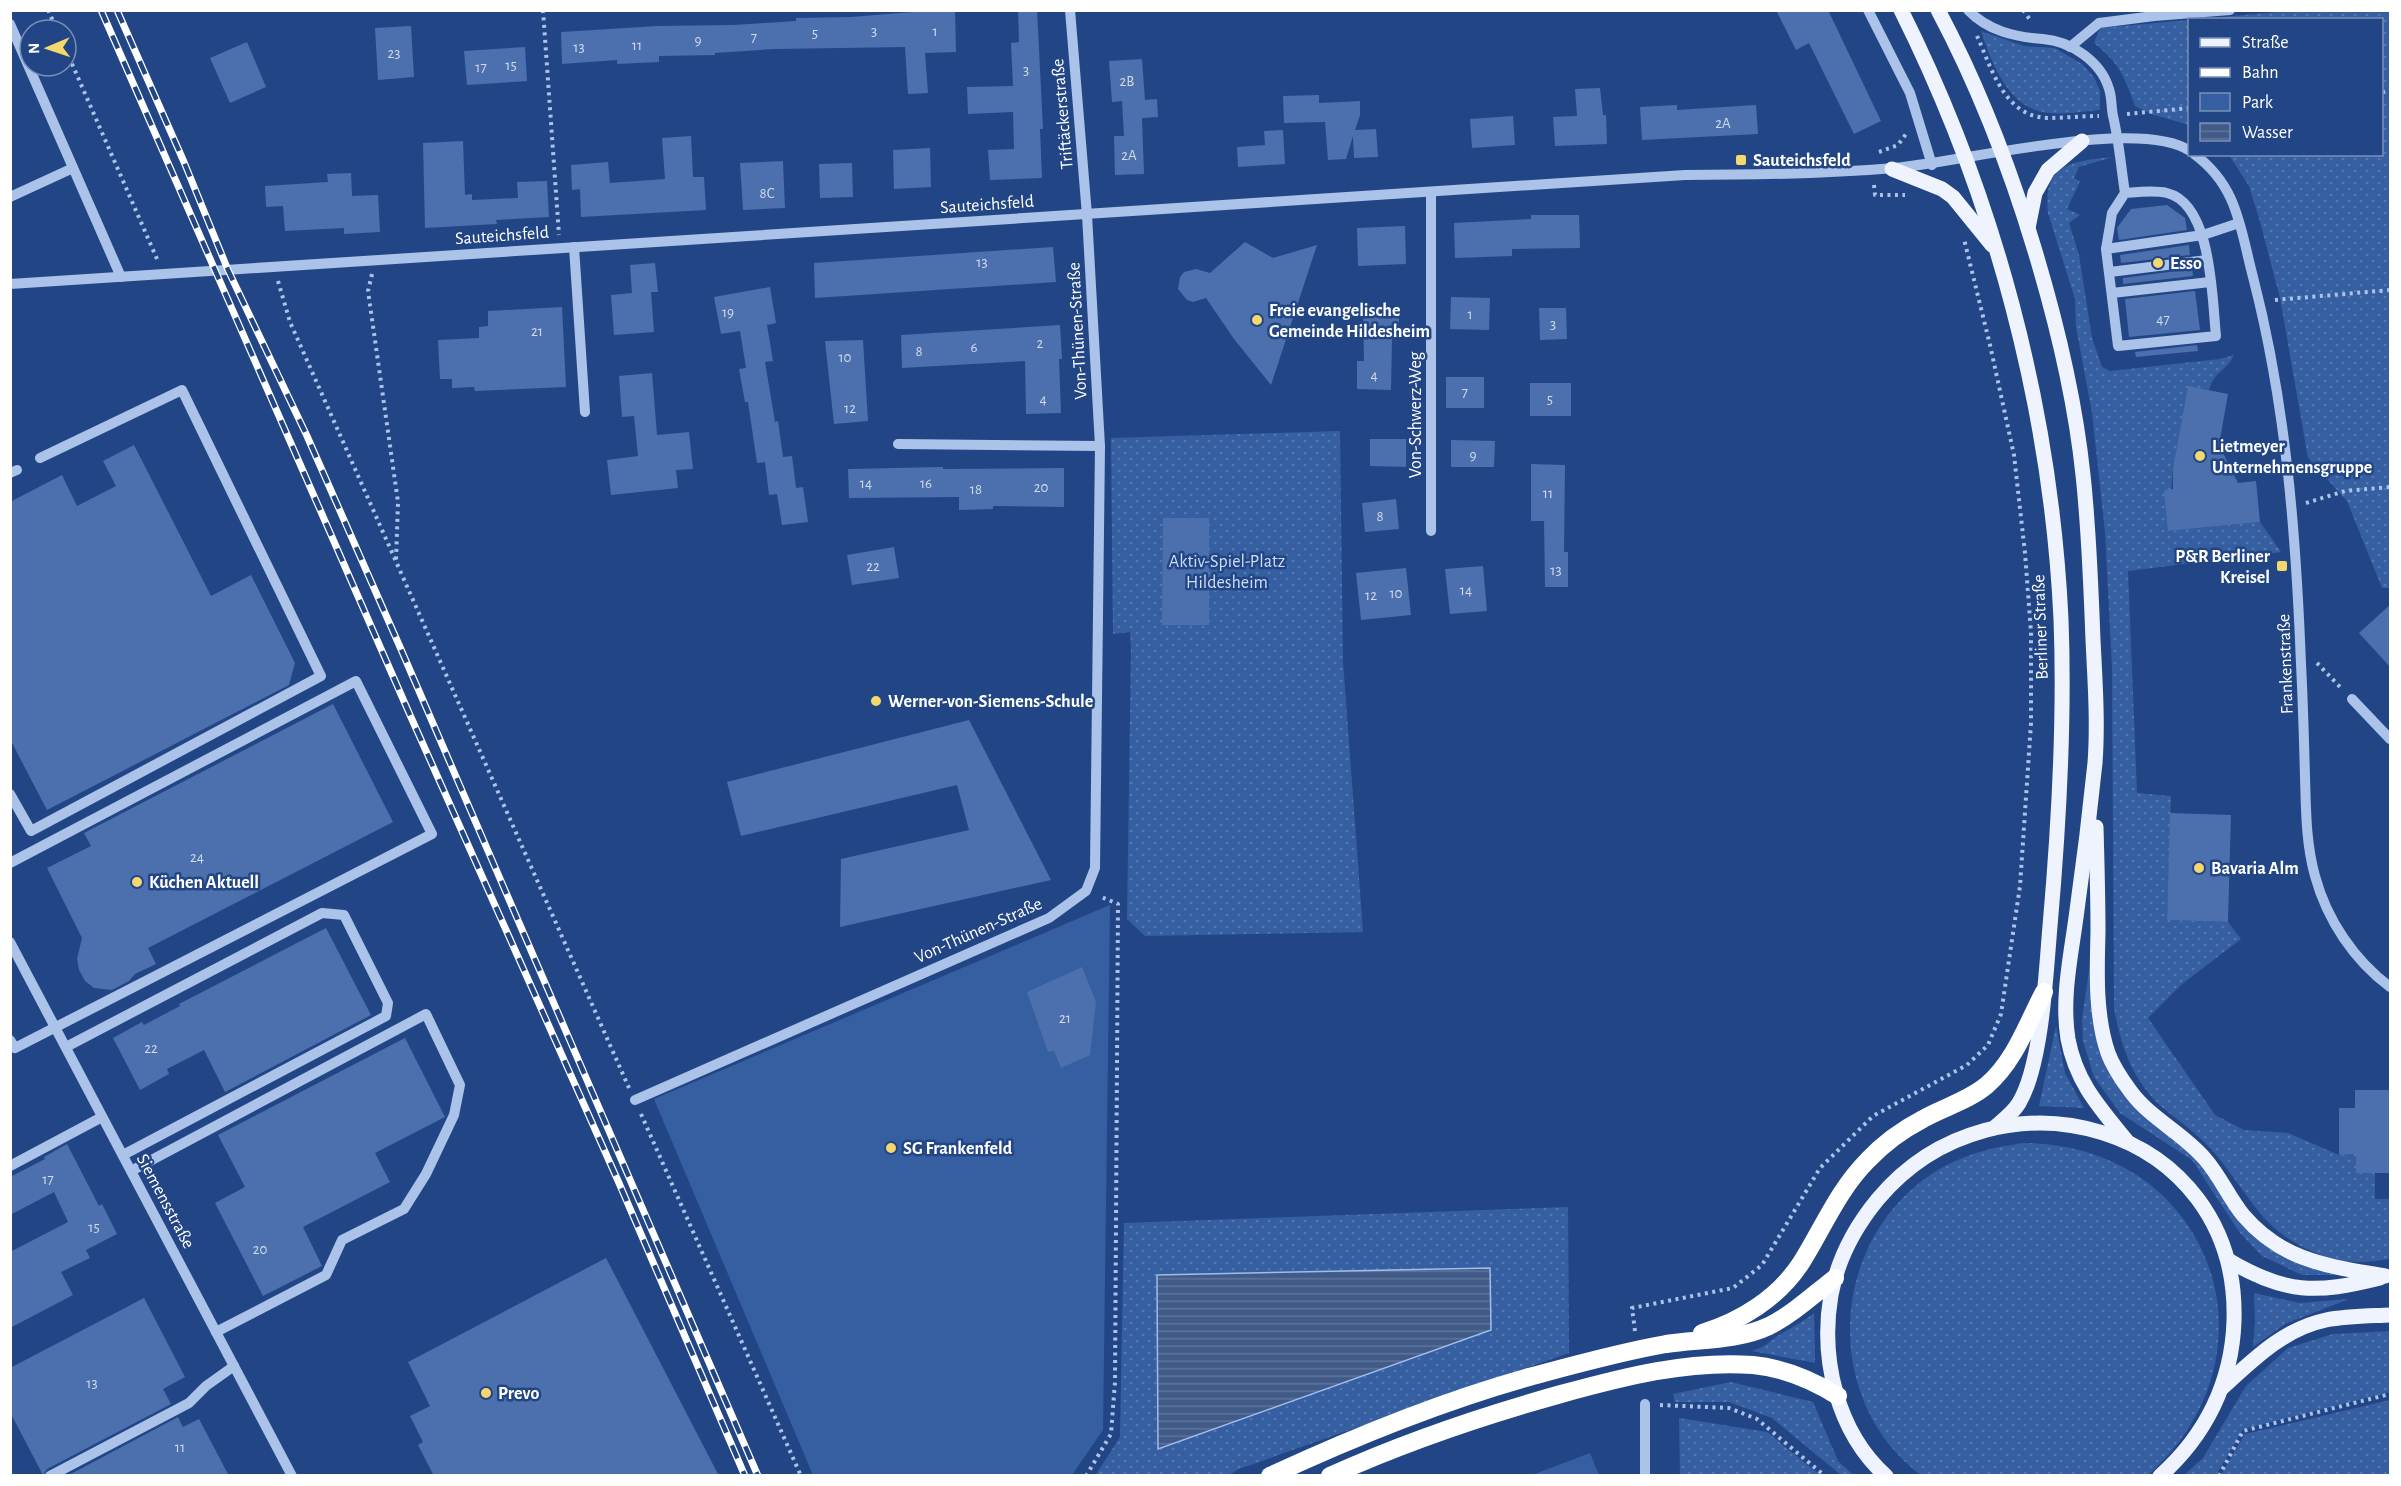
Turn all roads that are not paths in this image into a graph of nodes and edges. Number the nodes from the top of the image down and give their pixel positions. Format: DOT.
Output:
graph roads {
  1 [pos="1070,10"];
  2 [pos="1868,10"];
  3 [pos="1901,10"];
  4 [pos="1938,10"];
  5 [pos="1968,10"];
  6 [pos="2230,10"];
  7 [pos="10,24"];
  8 [pos="2070,47"];
  9 [pos="2117,138"];
  10 [pos="2082,141"];
  11 [pos="2188,150"];
  12 [pos="2002,152"];
  13 [pos="2197,156"];
  14 [pos="1965,159"];
  15 [pos="1932,165"];
  16 [pos="74,168"];
  17 [pos="1892,169"];
  18 [pos="1431,192"];
  19 [pos="2125,192"];
  20 [pos="10,197"];
  21 [pos="1087,215"];
  22 [pos="2239,223"];
  23 [pos="2028,228"];
  24 [pos="2203,235"];
  25 [pos="574,247"];
  26 [pos="2106,249"];
  27 [pos="1996,250"];
  28 [pos="2207,260"];
  29 [pos="2110,272"];
  30 [pos="121,277"];
  31 [pos="2210,282"];
  32 [pos="10,284"];
  33 [pos="2112,293"];
  34 [pos="585,412"];
  35 [pos="898,444"];
  36 [pos="1100,446"];
  37 [pos="40,458"];
  38 [pos="1431,531"];
  39 [pos="2352,699"];
  40 [pos="2391,739"];
  41 [pos="2095,758"];
  42 [pos="10,794"];
  43 [pos="10,863"];
  44 [pos="10,942"];
  45 [pos="15,960"];
  46 [pos="2391,987"];
  47 [pos="2044,992"];
  48 [pos="55,1026"];
  49 [pos="12,1046"];
  50 [pos="66,1047"];
  51 [pos="635,1100"];
  52 [pos="102,1117"];
  53 [pos="1994,1128"];
  54 [pos="2126,1140"];
  55 [pos="123,1155"];
  56 [pos="10,1166"];
  57 [pos="131,1171"];
  58 [pos="2228,1260"];
  59 [pos="2388,1276"];
  60 [pos="1835,1278"];
  61 [pos="2391,1315"];
  62 [pos="216,1332"];
  63 [pos="1668,1344"];
  64 [pos="234,1366"];
  65 [pos="2222,1388"];
  66 [pos="1838,1396"];
  67 [pos="1645,1404"];
  68 [pos="50,1476"];
  69 [pos="292,1476"];
  70 [pos="1270,1476"];
  71 [pos="1330,1476"];
  72 [pos="1645,1476"];
  73 [pos="1886,1476"];
  74 [pos="2160,1476"];
  1 -- 21 [label="street, Triftäckerstraße"];
  2 -- 15 [label="street"];
  3 -- 14 [label="main road, Berliner Straße"];
  4 -- 12 [label="main road"];
  5 -- 8 [label="street"];
  6 -- 8 [label="street"];
  7 -- 16 [label="street"];
  8 -- 9 [label="street"];
  9 -- 10 [label="street"];
  9 -- 11 [label="street"];
  9 -- 19 [label="street"];
  10 -- 12 [label="street"];
  10 -- 23 [label="main road"];
  12 -- 14 [label="street"];
  12 -- 23 [label="main road"];
  13 -- 22 [label="street, Frankenstraße"];
  14 -- 15 [label="street, Sauteichsfeld"];
  14 -- 27 [label="main road, Berliner Straße"];
  15 -- 17 [label="street, Sauteichsfeld"];
  16 -- 20 [label="street"];
  16 -- 30 [label="street"];
  17 -- 18 [label="street, Sauteichsfeld"];
  17 -- 27 [label="main road"];
  18 -- 21 [label="street, Sauteichsfeld"];
  18 -- 38 [label="street, Von-Schwerz-Weg"];
  19 -- 24 [label="street"];
  19 -- 26 [label="street"];
  21 -- 25 [label="street, Sauteichsfeld"];
  21 -- 36 [label="street, Von-Thünen-Straße"];
  22 -- 24 [label="street"];
  22 -- 46 [label="street, Frankenstraße"];
  23 -- 41 [label="main road"];
  24 -- 26 [label="street"];
  24 -- 28 [label="street"];
  25 -- 30 [label="street, Sauteichsfeld"];
  25 -- 34 [label="street"];
  26 -- 29 [label="street"];
  27 -- 47 [label="main road, Berliner Straße"];
  28 -- 29 [label="street"];
  28 -- 31 [label="street"];
  29 -- 33 [label="street"];
  30 -- 32 [label="street, Sauteichsfeld"];
  31 -- 33 [label="street"];
  31 -- 33 [label="street"];
  35 -- 36 [label="street"];
  36 -- 51 [label="street, Von-Thünen-Straße"];
  37 -- 42 [label="street"];
  39 -- 40 [label="street"];
  41 -- 54 [label="main road"];
  41 -- 59 [label="main road"];
  43 -- 48 [label="street"];
  44 -- 45 [label="street, Siemensstraße"];
  45 -- 48 [label="street, Siemensstraße"];
  47 -- 53 [label="main road, Berliner Straße"];
  47 -- 63 [label="highway"];
  48 -- 49 [label="street"];
  48 -- 50 [label="street, Siemensstraße"];
  50 -- 52 [label="street, Siemensstraße"];
  50 -- 55 [label="street"];
  52 -- 55 [label="street, Siemensstraße"];
  52 -- 56 [label="street"];
  53 -- 54 [label="main road"];
  53 -- 60 [label="main road"];
  54 -- 58 [label="main road"];
  55 -- 57 [label="street, Siemensstraße"];
  57 -- 62 [label="street, Siemensstraße"];
  57 -- 62 [label="street"];
  58 -- 59 [label="main road"];
  58 -- 65 [label="main road"];
  60 -- 63 [label="highway"];
  60 -- 66 [label="main road"];
  61 -- 65 [label="main road"];
  62 -- 64 [label="street, Siemensstraße"];
  63 -- 70 [label="highway"];
  64 -- 68 [label="street"];
  64 -- 69 [label="street, Siemensstraße"];
  65 -- 74 [label="main road"];
  66 -- 71 [label="highway"];
  66 -- 73 [label="main road"];
  67 -- 72 [label="street"];
}
